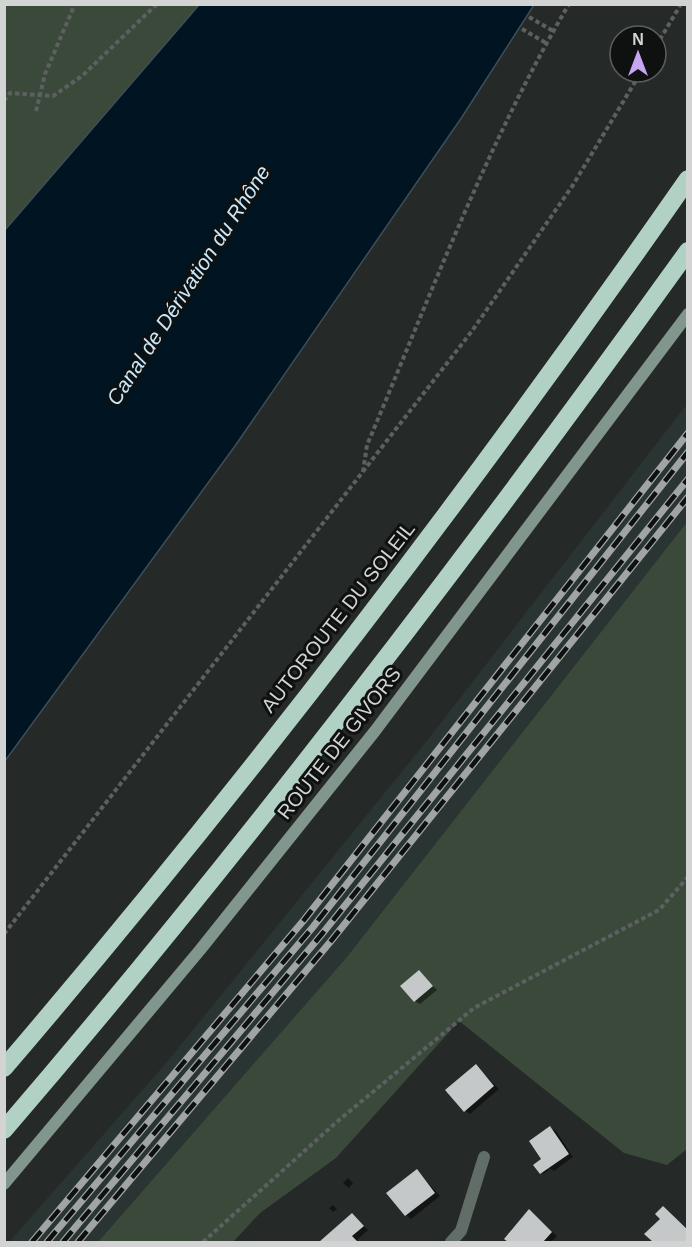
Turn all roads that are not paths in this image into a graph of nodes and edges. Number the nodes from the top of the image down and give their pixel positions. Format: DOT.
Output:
graph roads {
  1 [pos="687,179"];
  2 [pos="687,251"];
  3 [pos="687,314"];
  4 [pos="4,1068"];
  5 [pos="4,1130"];
  6 [pos="484,1157"];
  7 [pos="4,1184"];
  8 [pos="451,1242"];
  1 -- 4 [label="highway, AUTOROUTE DU SOLEIL"];
  2 -- 5 [label="highway"];
  3 -- 7 [label="main road, ROUTE DE GIVORS"];
  6 -- 8 [label="street"];
}
